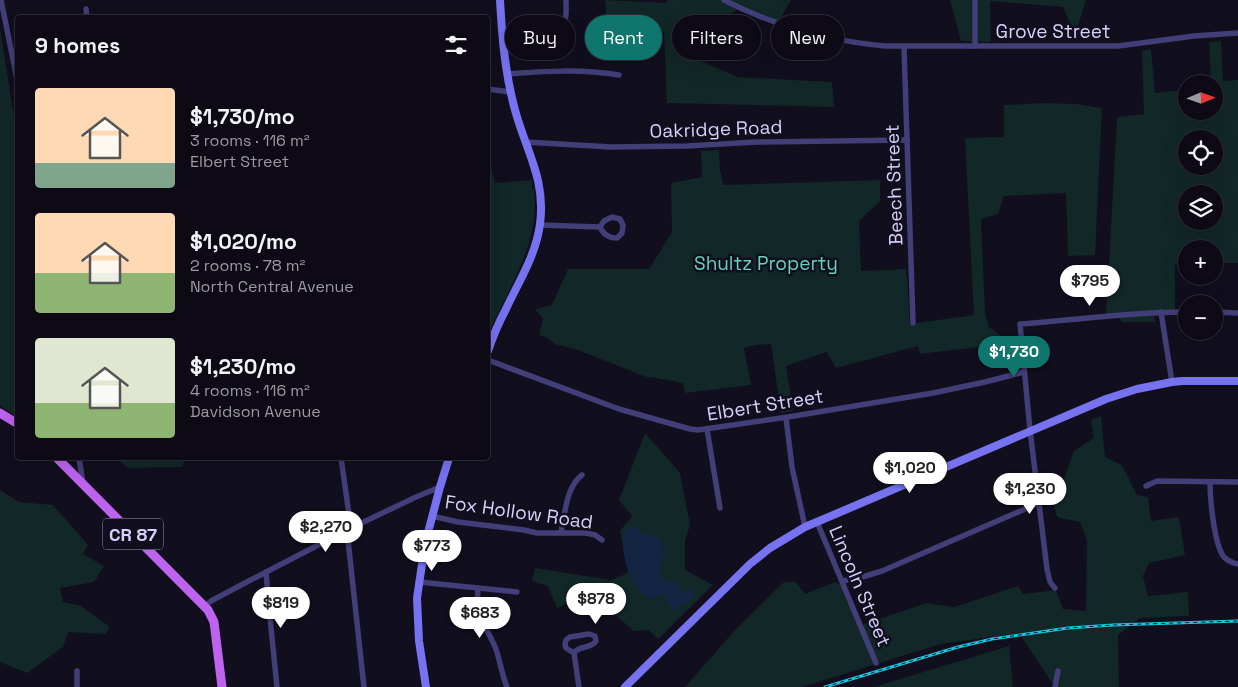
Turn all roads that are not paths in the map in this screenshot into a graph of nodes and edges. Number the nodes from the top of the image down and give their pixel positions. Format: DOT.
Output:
graph roads {
  1 [pos="1,0"];
  2 [pos="500,0"];
  3 [pos="566,0"];
  4 [pos="724,0"];
  5 [pos="975,0"];
  6 [pos="86,9"];
  7 [pos="87,15"];
  8 [pos="567,15"];
  9 [pos="1238,33"];
  10 [pos="904,46"];
  11 [pos="975,46"];
  12 [pos="15,65"];
  13 [pos="507,74"];
  14 [pos="619,75"];
  15 [pos="490,89"];
  16 [pos="510,92"];
  17 [pos="907,140"];
  18 [pos="526,142"];
  19 [pos="540,225"];
  20 [pos="600,227"];
  21 [pos="1161,312"];
  22 [pos="1178,312"];
  23 [pos="1223,312"];
  24 [pos="1238,313"];
  25 [pos="914,323"];
  26 [pos="490,345"];
  27 [pos="490,361"];
  28 [pos="1024,372"];
  29 [pos="1172,382"];
  30 [pos="1238,382"];
  31 [pos="0,413"];
  32 [pos="786,418"];
  33 [pos="15,422"];
  34 [pos="707,429"];
  35 [pos="1030,430"];
  36 [pos="59,460"];
  37 [pos="79,460"];
  38 [pos="341,460"];
  39 [pos="448,460"];
  40 [pos="582,475"];
  41 [pos="1210,482"];
  42 [pos="1238,482"];
  43 [pos="83,484"];
  44 [pos="1146,486"];
  45 [pos="440,487"];
  46 [pos="1039,504"];
  47 [pos="720,508"];
  48 [pos="432,516"];
  49 [pos="816,522"];
  50 [pos="805,527"];
  51 [pos="349,530"];
  52 [pos="560,532"];
  53 [pos="602,540"];
  54 [pos="1238,564"];
  55 [pos="266,572"];
  56 [pos="419,582"];
  57 [pos="842,582"];
  58 [pos="1056,588"];
  59 [pos="478,589"];
  60 [pos="517,592"];
  61 [pos="206,608"];
  62 [pos="574,653"];
  63 [pos="876,663"];
  64 [pos="77,671"];
  65 [pos="1058,671"];
  66 [pos="77,687"];
  67 [pos="222,687"];
  68 [pos="277,687"];
  69 [pos="364,687"];
  70 [pos="426,687"];
  71 [pos="507,687"];
  72 [pos="579,687"];
  73 [pos="625,687"];
  74 [pos="1056,687"];
  1 -- 12 [label="street"];
  2 -- 13 [label="main road"];
  3 -- 8 [label="street"];
  4 -- 10 [label="street, Grove Street"];
  5 -- 11 [label="street"];
  6 -- 7 [label="street"];
  9 -- 11 [label="street, Grove Street"];
  10 -- 11 [label="street, Grove Street"];
  10 -- 17 [label="street, Beech Street"];
  13 -- 14 [label="street"];
  13 -- 16 [label="main road"];
  15 -- 16 [label="street"];
  16 -- 18 [label="main road"];
  17 -- 18 [label="street, Oakridge Road"];
  17 -- 25 [label="street, Beech Street"];
  18 -- 19 [label="main road"];
  19 -- 20 [label="street"];
  19 -- 26 [label="main road"];
  21 -- 22 [label="street"];
  21 -- 28 [label="street"];
  21 -- 29 [label="street"];
  23 -- 24 [label="street"];
  27 -- 34 [label="street, Elbert Street"];
  28 -- 32 [label="street, Elbert Street"];
  28 -- 35 [label="street"];
  29 -- 30 [label="main road"];
  29 -- 35 [label="main road"];
  31 -- 33 [label="main road"];
  32 -- 34 [label="street, Elbert Street"];
  32 -- 50 [label="street, Lincoln Street"];
  34 -- 47 [label="street"];
  35 -- 46 [label="street"];
  35 -- 49 [label="main road"];
  36 -- 43 [label="main road, CR 87"];
  37 -- 43 [label="street"];
  38 -- 51 [label="street"];
  39 -- 45 [label="main road"];
  40 -- 52 [label="street"];
  41 -- 42 [label="street"];
  41 -- 44 [label="street"];
  41 -- 54 [label="street"];
  43 -- 61 [label="main road, CR 87"];
  45 -- 48 [label="main road"];
  45 -- 51 [label="street"];
  46 -- 57 [label="street"];
  46 -- 58 [label="street"];
  48 -- 52 [label="street, Fox Hollow Road"];
  48 -- 56 [label="main road"];
  49 -- 50 [label="main road"];
  49 -- 57 [label="street, Lincoln Street"];
  50 -- 73 [label="main road"];
  51 -- 55 [label="street"];
  51 -- 69 [label="street"];
  52 -- 53 [label="street, Fox Hollow Road"];
  55 -- 61 [label="street"];
  55 -- 68 [label="street"];
  56 -- 59 [label="street"];
  56 -- 70 [label="main road"];
  57 -- 63 [label="street, Lincoln Street"];
  59 -- 60 [label="street"];
  59 -- 71 [label="street"];
  61 -- 67 [label="main road, CR 87"];
  62 -- 62 [label="street"];
  62 -- 72 [label="street"];
  64 -- 66 [label="street"];
  65 -- 74 [label="street"];
}
